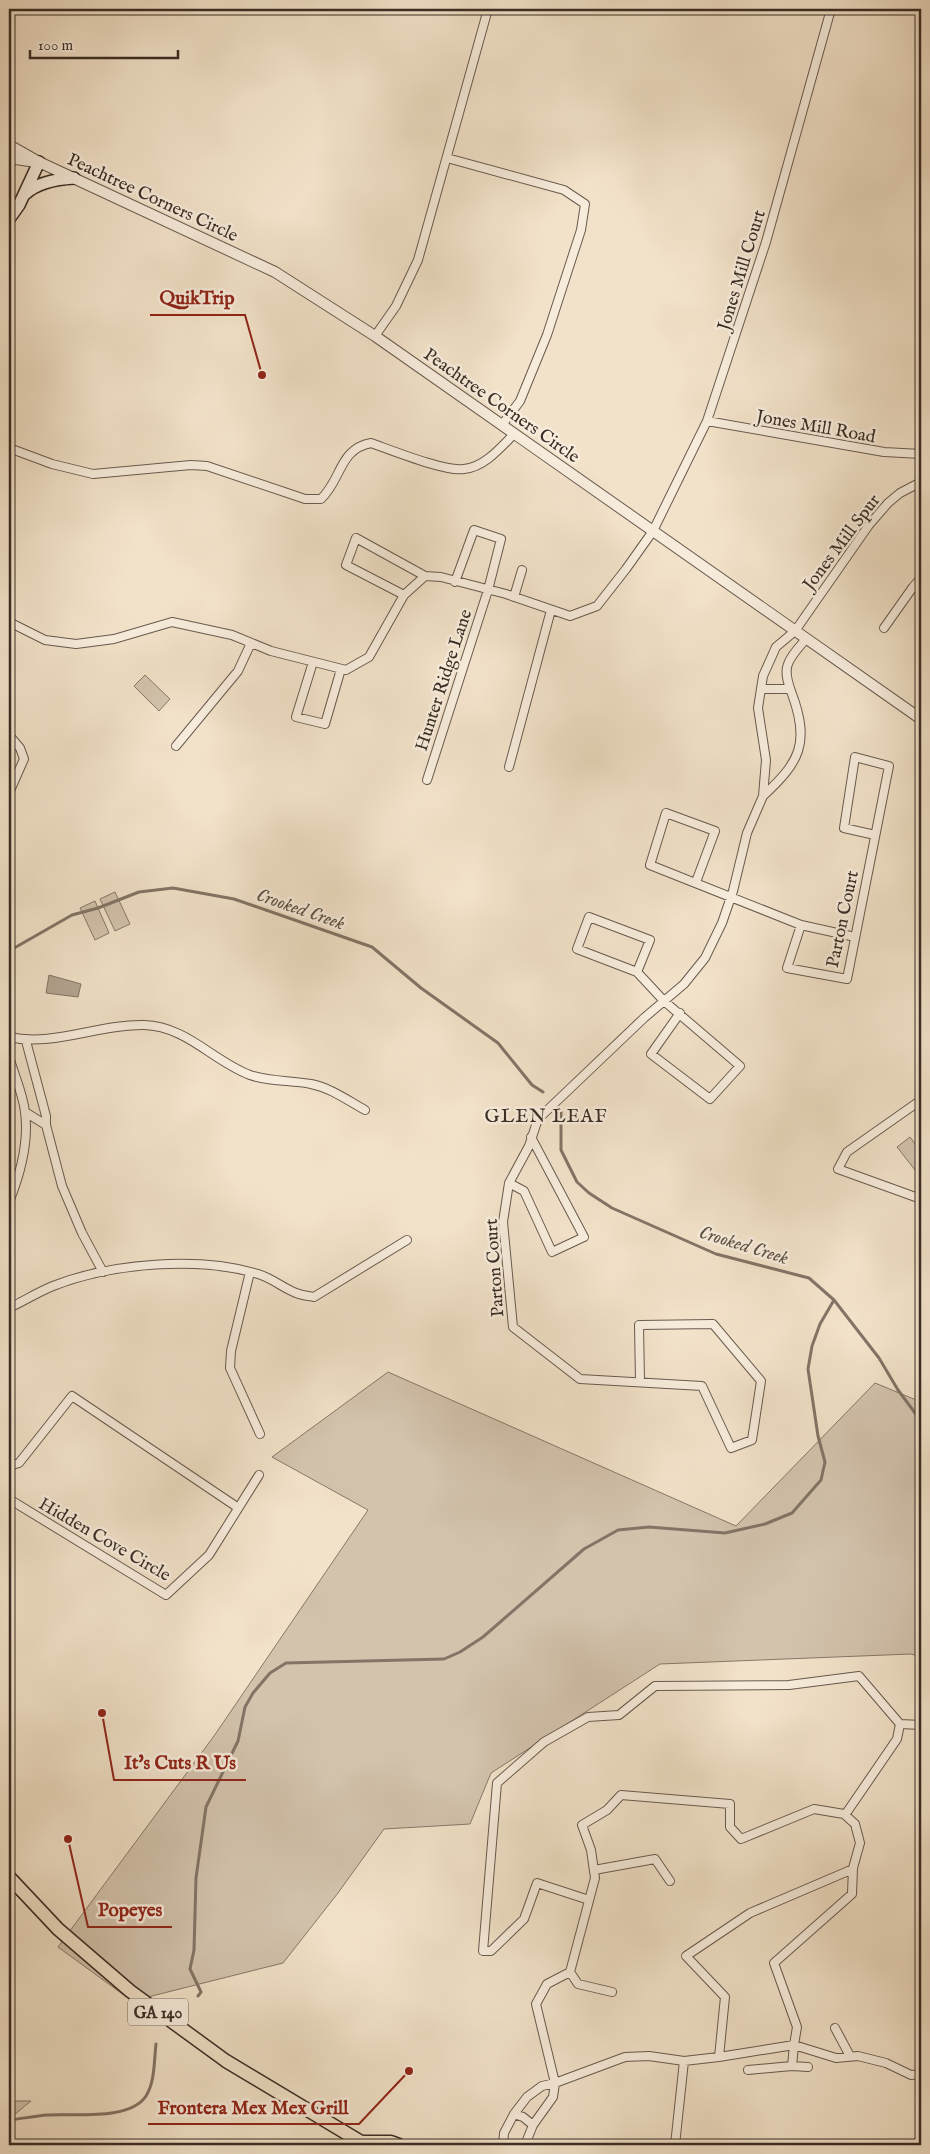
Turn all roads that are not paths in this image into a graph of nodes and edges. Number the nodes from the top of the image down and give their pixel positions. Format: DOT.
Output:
graph roads {
  1 [pos="488,9"];
  2 [pos="831,9"];
  3 [pos="9,144"];
  4 [pos="9,158"];
  5 [pos="447,158"];
  6 [pos="39,162"];
  7 [pos="74,178"];
  8 [pos="24,196"];
  9 [pos="9,219"];
  10 [pos="375,336"];
  11 [pos="707,421"];
  12 [pos="502,425"];
  13 [pos="514,434"];
  14 [pos="9,448"];
  15 [pos="921,454"];
  16 [pos="921,482"];
  17 [pos="653,531"];
  18 [pos="522,570"];
  19 [pos="426,576"];
  20 [pos="921,578"];
  21 [pos="455,582"];
  22 [pos="488,590"];
  23 [pos="404,595"];
  24 [pos="514,597"];
  25 [pos="551,610"];
  26 [pos="9,622"];
  27 [pos="884,628"];
  28 [pos="795,631"];
  29 [pos="806,638"];
  30 [pos="251,643"];
  31 [pos="312,662"];
  32 [pos="341,669"];
  33 [pos="761,689"];
  34 [pos="790,689"];
  35 [pos="921,718"];
  36 [pos="9,735"];
  37 [pos="176,746"];
  38 [pos="509,767"];
  39 [pos="427,780"];
  40 [pos="9,793"];
  41 [pos="764,796"];
  42 [pos="875,836"];
  43 [pos="696,882"];
  44 [pos="731,895"];
  45 [pos="801,925"];
  46 [pos="855,937"];
  47 [pos="637,972"];
  48 [pos="664,1001"];
  49 [pos="680,1013"];
  50 [pos="9,1037"];
  51 [pos="26,1041"];
  52 [pos="10,1060"];
  53 [pos="921,1100"];
  54 [pos="365,1110"];
  55 [pos="25,1112"];
  56 [pos="46,1125"];
  57 [pos="531,1137"];
  58 [pos="510,1183"];
  59 [pos="921,1199"];
  60 [pos="9,1202"];
  61 [pos="406,1240"];
  62 [pos="103,1272"];
  63 [pos="250,1272"];
  64 [pos="9,1308"];
  65 [pos="640,1382"];
  66 [pos="260,1434"];
  67 [pos="9,1466"];
  68 [pos="259,1474"];
  69 [pos="9,1500"];
  70 [pos="238,1507"];
  71 [pos="900,1724"];
  72 [pos="921,1725"];
  73 [pos="845,1815"];
  74 [pos="853,1869"];
  75 [pos="594,1870"];
  76 [pos="9,1878"];
  77 [pos="670,1881"];
  78 [pos="589,1900"];
  79 [pos="570,1972"];
  80 [pos="612,1992"];
  81 [pos="835,2028"];
  82 [pos="794,2045"];
  83 [pos="850,2056"];
  84 [pos="719,2057"];
  85 [pos="684,2061"];
  86 [pos="792,2066"];
  87 [pos="808,2067"];
  88 [pos="748,2070"];
  89 [pos="921,2074"];
  90 [pos="555,2083"];
  91 [pos="514,2114"];
  92 [pos="533,2125"];
  93 [pos="365,2144"];
  94 [pos="399,2145"];
  95 [pos="503,2145"];
  96 [pos="525,2145"];
  97 [pos="675,2145"];
  1 -- 5 [label="street"];
  2 -- 11 [label="street, Jones Mill Court"];
  3 -- 6 [label="street, Peachtree Corners Circle"];
  4 -- 6 [label="street, Peachtree Corners Circle"];
  5 -- 10 [label="street"];
  5 -- 12 [label="street"];
  6 -- 7 [label="street, Peachtree Corners Circle"];
  6 -- 8 [label="main road"];
  7 -- 8 [label="main road"];
  7 -- 10 [label="street, Peachtree Corners Circle"];
  8 -- 9 [label="main road"];
  10 -- 12 [label="street, Peachtree Corners Circle"];
  11 -- 15 [label="street, Jones Mill Road"];
  11 -- 17 [label="street, Jones Mill Court"];
  12 -- 13 [label="street, Peachtree Corners Circle"];
  13 -- 14 [label="street"];
  13 -- 17 [label="street, Peachtree Corners Circle"];
  16 -- 28 [label="street, Jones Mill Spur"];
  17 -- 25 [label="street, Hunter Ridge Lane"];
  17 -- 28 [label="street, Peachtree Corners Circle"];
  18 -- 24 [label="street"];
  19 -- 21 [label="street, Hunter Ridge Lane"];
  19 -- 23 [label="street"];
  19 -- 23 [label="street, Hunter Ridge Lane"];
  20 -- 27 [label="street"];
  21 -- 22 [label="street, Hunter Ridge Lane"];
  21 -- 22 [label="street, Hunter Ridge Lane"];
  22 -- 24 [label="street, Hunter Ridge Lane"];
  22 -- 39 [label="street, Hunter Ridge Lane"];
  23 -- 32 [label="street"];
  24 -- 25 [label="street, Hunter Ridge Lane"];
  25 -- 38 [label="street"];
  26 -- 30 [label="street"];
  28 -- 29 [label="street, Peachtree Corners Circle"];
  28 -- 33 [label="street, Parton Court"];
  29 -- 34 [label="street, Parton Court"];
  29 -- 35 [label="street, Peachtree Corners Circle"];
  30 -- 31 [label="street"];
  30 -- 37 [label="street"];
  31 -- 32 [label="street"];
  31 -- 32 [label="street"];
  33 -- 34 [label="street"];
  33 -- 41 [label="street, Parton Court"];
  34 -- 41 [label="street, Parton Court"];
  36 -- 40 [label="street"];
  41 -- 44 [label="street, Parton Court"];
  42 -- 42 [label="street, Parton Court"];
  42 -- 46 [label="street, Parton Court"];
  43 -- 43 [label="street"];
  43 -- 44 [label="street"];
  44 -- 45 [label="street"];
  44 -- 48 [label="street, Parton Court"];
  45 -- 46 [label="street"];
  45 -- 46 [label="street, Parton Court"];
  47 -- 47 [label="street"];
  47 -- 48 [label="street"];
  48 -- 49 [label="street"];
  48 -- 57 [label="street, Parton Court"];
  49 -- 49 [label="street"];
  50 -- 51 [label="street"];
  51 -- 54 [label="street"];
  51 -- 56 [label="street"];
  52 -- 55 [label="street"];
  53 -- 59 [label="street"];
  55 -- 56 [label="street"];
  55 -- 60 [label="street"];
  56 -- 62 [label="street"];
  57 -- 58 [label="street, Parton Court"];
  57 -- 58 [label="street"];
  58 -- 65 [label="street, Parton Court"];
  61 -- 63 [label="street"];
  62 -- 63 [label="street"];
  62 -- 64 [label="street"];
  63 -- 66 [label="street"];
  65 -- 65 [label="street, Parton Court"];
  67 -- 70 [label="street"];
  68 -- 70 [label="street, Hidden Cove Circle"];
  69 -- 70 [label="street, Hidden Cove Circle"];
  71 -- 72 [label="street"];
  71 -- 73 [label="street"];
  71 -- 78 [label="street"];
  73 -- 74 [label="street"];
  73 -- 75 [label="street"];
  74 -- 82 [label="street"];
  74 -- 84 [label="street"];
  75 -- 77 [label="street"];
  75 -- 78 [label="street"];
  76 -- 93 [label="main road, GA 140"];
  78 -- 79 [label="street"];
  79 -- 80 [label="street"];
  79 -- 90 [label="street"];
  81 -- 83 [label="street"];
  82 -- 83 [label="street"];
  82 -- 84 [label="street"];
  82 -- 86 [label="street"];
  83 -- 89 [label="street"];
  84 -- 85 [label="street"];
  85 -- 90 [label="street"];
  85 -- 97 [label="street"];
  86 -- 87 [label="street"];
  86 -- 88 [label="street"];
  90 -- 91 [label="street"];
  90 -- 92 [label="street"];
  91 -- 92 [label="street"];
  91 -- 95 [label="street"];
  92 -- 96 [label="street"];
  93 -- 94 [label="main road, GA 140"];
}
